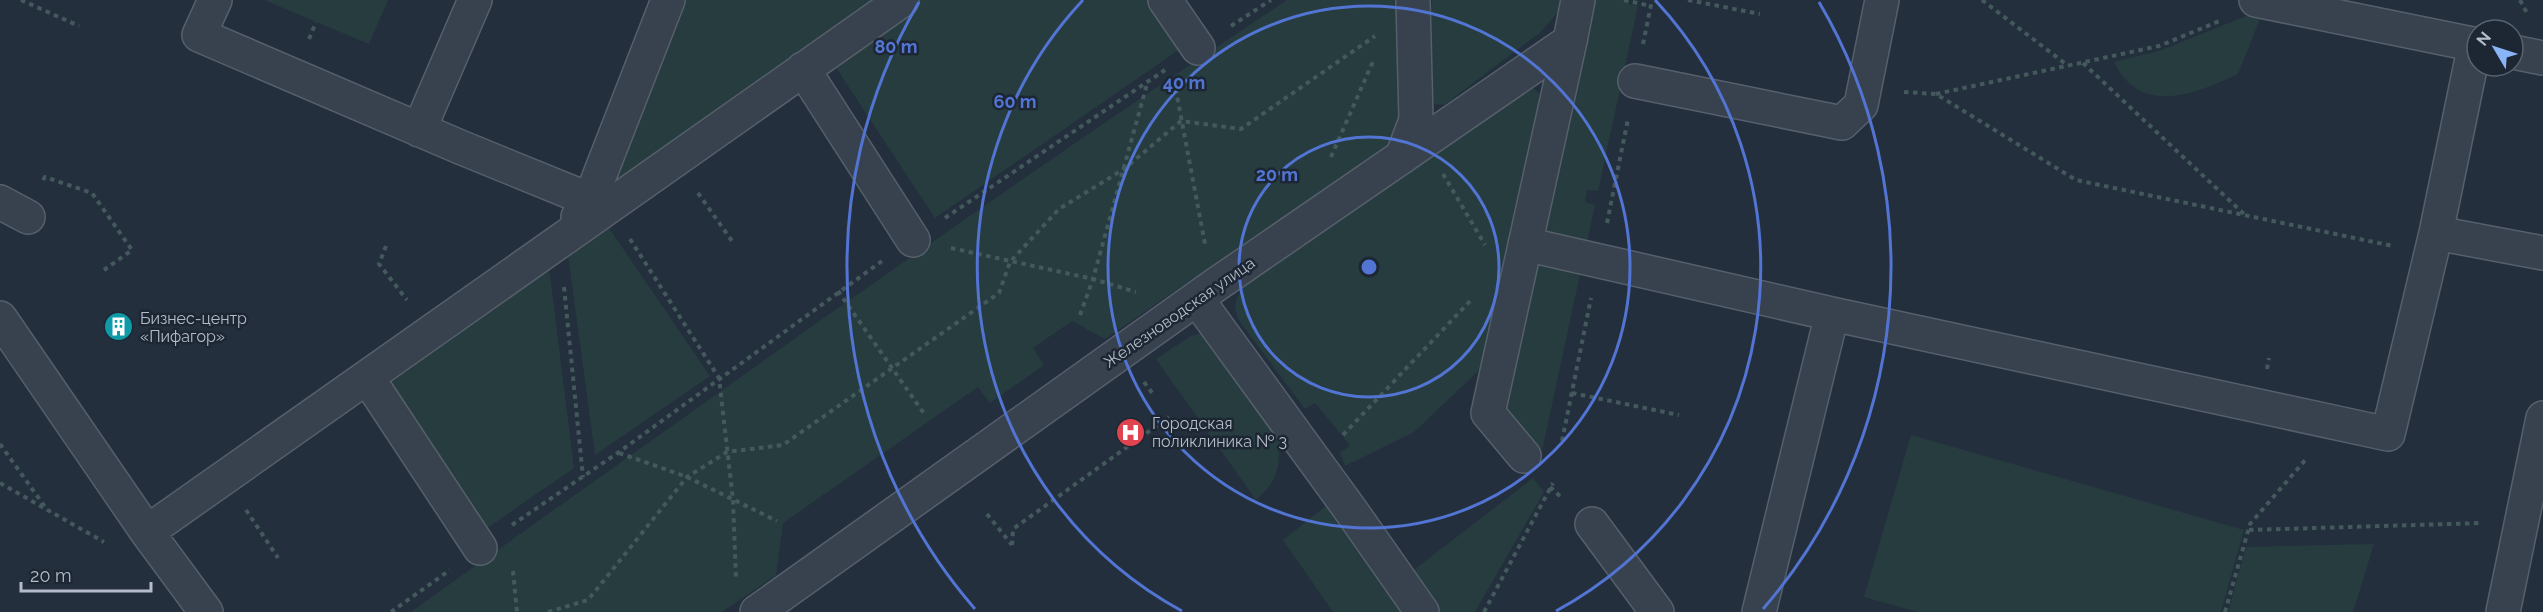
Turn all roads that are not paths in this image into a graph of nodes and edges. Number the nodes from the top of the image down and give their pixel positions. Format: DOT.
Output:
graph roads {
  1 [pos="214,0"];
  2 [pos="475,0"];
  3 [pos="668,0"];
  4 [pos="902,0"];
  5 [pos="1165,0"];
  6 [pos="1578,0"];
  7 [pos="1882,0"];
  8 [pos="2262,1"];
  9 [pos="1404,13"];
  10 [pos="1570,41"];
  11 [pos="2465,42"];
  12 [pos="2525,54"];
  13 [pos="1185,57"];
  14 [pos="2543,58"];
  15 [pos="803,69"];
  16 [pos="2469,78"];
  17 [pos="1635,81"];
  18 [pos="419,130"];
  19 [pos="1413,150"];
  20 [pos="599,203"];
  21 [pos="913,240"];
  22 [pos="2433,243"];
  23 [pos="2543,253"];
  24 [pos="1515,262"];
  25 [pos="1205,292"];
  26 [pos="1832,314"];
  27 [pos="0,318"];
  28 [pos="367,377"];
  29 [pos="2543,418"];
  30 [pos="1524,456"];
  31 [pos="1592,524"];
  32 [pos="147,532"];
  33 [pos="480,548"];
  34 [pos="206,612"];
  35 [pos="757,612"];
  36 [pos="1422,612"];
  37 [pos="1657,612"];
  38 [pos="1759,612"];
  39 [pos="2503,612"];
  1 -- 18 [label="street"];
  2 -- 18 [label="street"];
  3 -- 20 [label="street"];
  4 -- 15 [label="street"];
  5 -- 13 [label="street"];
  6 -- 10 [label="street"];
  7 -- 17 [label="street"];
  8 -- 11 [label="street"];
  9 -- 19 [label="street"];
  10 -- 19 [label="street, Железноводская улица"];
  10 -- 24 [label="street"];
  12 -- 14 [label="street"];
  15 -- 20 [label="street"];
  15 -- 21 [label="street"];
  16 -- 22 [label="street"];
  18 -- 20 [label="street"];
  19 -- 25 [label="street, Железноводская улица"];
  20 -- 28 [label="street"];
  22 -- 23 [label="street"];
  22 -- 26 [label="street"];
  24 -- 26 [label="street"];
  24 -- 30 [label="street"];
  25 -- 35 [label="street, Железноводская улица"];
  25 -- 36 [label="street"];
  26 -- 38 [label="street"];
  27 -- 32 [label="street"];
  28 -- 32 [label="street"];
  28 -- 33 [label="street"];
  29 -- 39 [label="street"];
  31 -- 37 [label="street"];
  32 -- 34 [label="street"];
}
